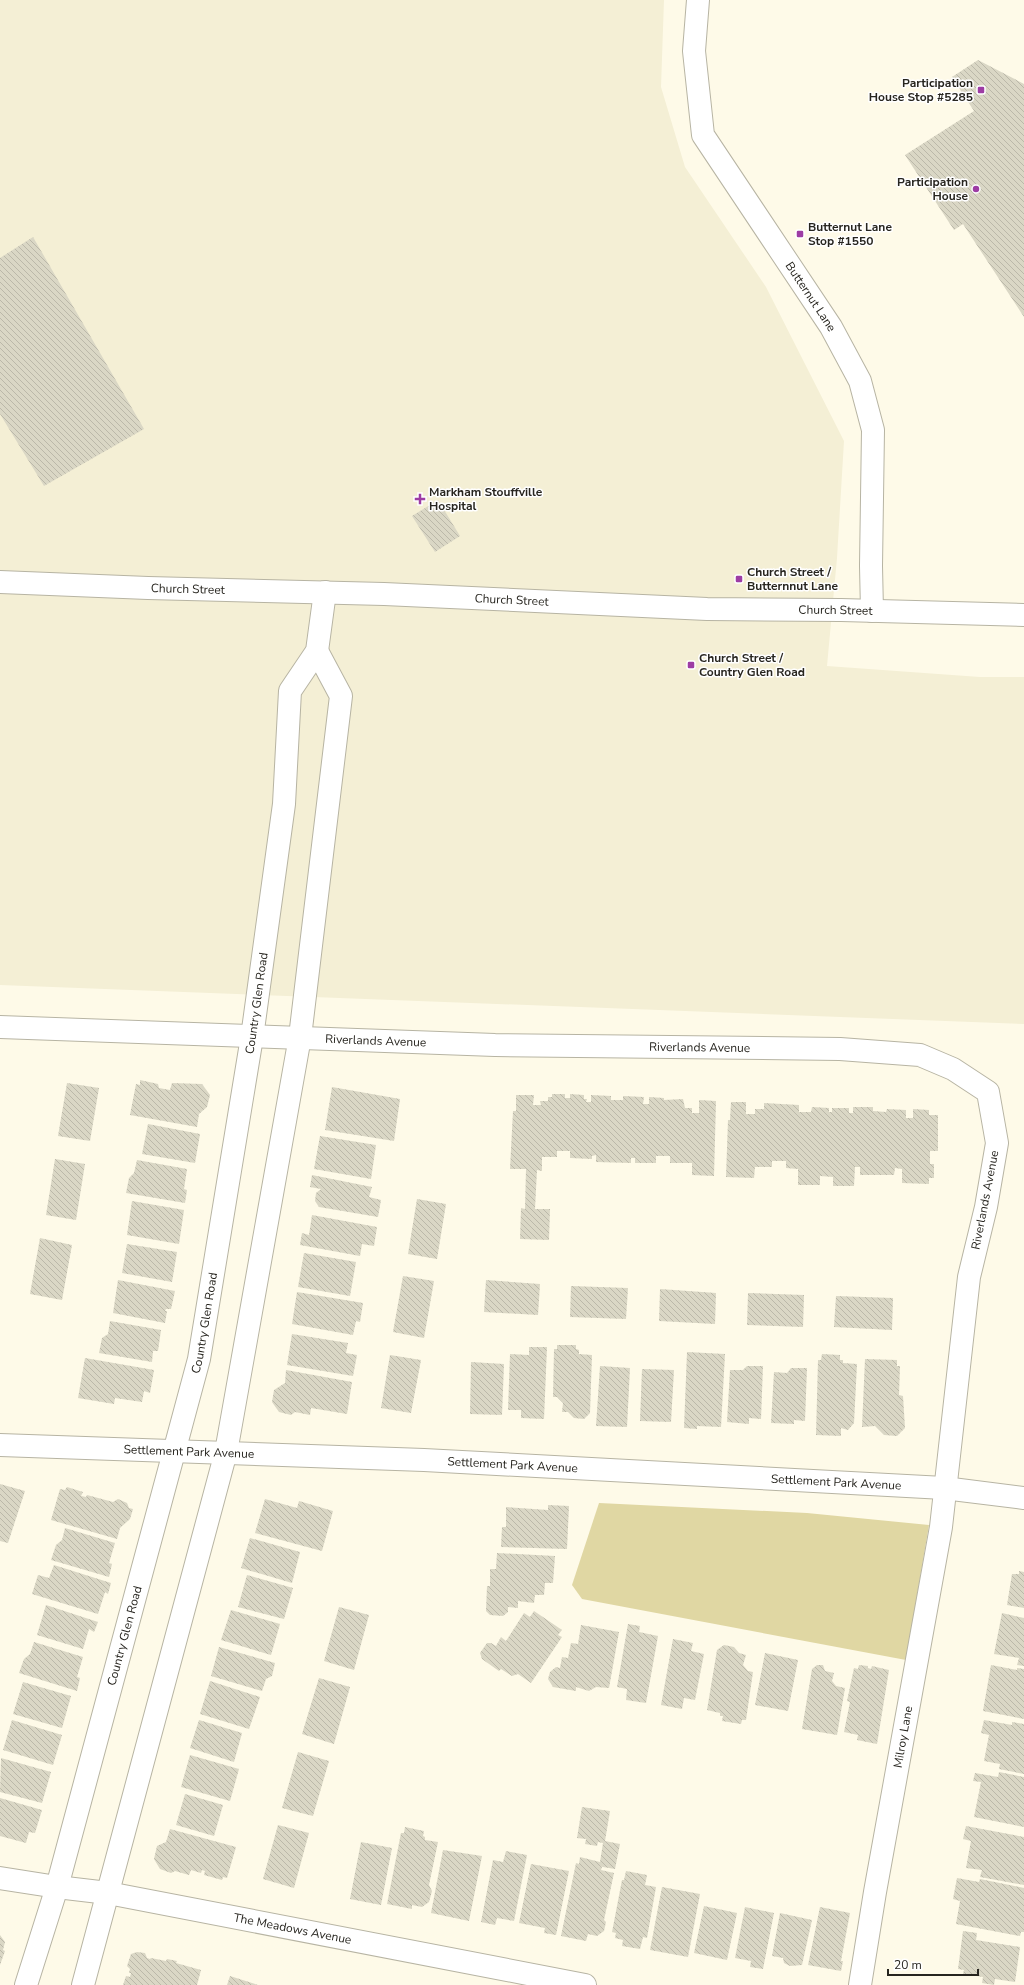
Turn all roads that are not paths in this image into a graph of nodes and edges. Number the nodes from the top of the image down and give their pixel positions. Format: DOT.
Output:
graph roads {
  1 [pos="698,0"];
  2 [pos="0,582"];
  3 [pos="325,592"];
  4 [pos="872,611"];
  5 [pos="1024,615"];
  6 [pos="317,651"];
  7 [pos="0,1027"];
  8 [pos="252,1037"];
  9 [pos="300,1037"];
  10 [pos="0,1444"];
  11 [pos="173,1450"];
  12 [pos="226,1452"];
  13 [pos="944,1488"];
  14 [pos="1024,1498"];
  15 [pos="0,1878"];
  16 [pos="57,1887"];
  17 [pos="108,1892"];
  18 [pos="26,1985"];
  19 [pos="83,1985"];
  20 [pos="585,1985"];
  21 [pos="860,1985"];
  1 -- 4 [label="street, Butternut Lane"];
  2 -- 3 [label="street, Church Street"];
  3 -- 4 [label="street, Church Street"];
  3 -- 6 [label="street, Country Glen Road"];
  4 -- 5 [label="street, Church Street"];
  6 -- 8 [label="street, Country Glen Road"];
  6 -- 9 [label="street"];
  7 -- 8 [label="street, Riverlands Avenue"];
  8 -- 9 [label="street, Riverlands Avenue"];
  8 -- 11 [label="street, Country Glen Road"];
  9 -- 12 [label="street"];
  9 -- 13 [label="street, Riverlands Avenue"];
  10 -- 11 [label="street, Settlement Park Avenue"];
  11 -- 12 [label="street, Settlement Park Avenue"];
  11 -- 16 [label="street, Country Glen Road"];
  12 -- 13 [label="street, Settlement Park Avenue"];
  12 -- 17 [label="street"];
  13 -- 14 [label="street, Settlement Park Avenue"];
  13 -- 21 [label="street, Milroy Lane"];
  15 -- 16 [label="street, The Meadows Avenue"];
  16 -- 17 [label="street, The Meadows Avenue"];
  16 -- 18 [label="street, Country Glen Road"];
  17 -- 19 [label="street"];
  17 -- 20 [label="street, The Meadows Avenue"];
}
